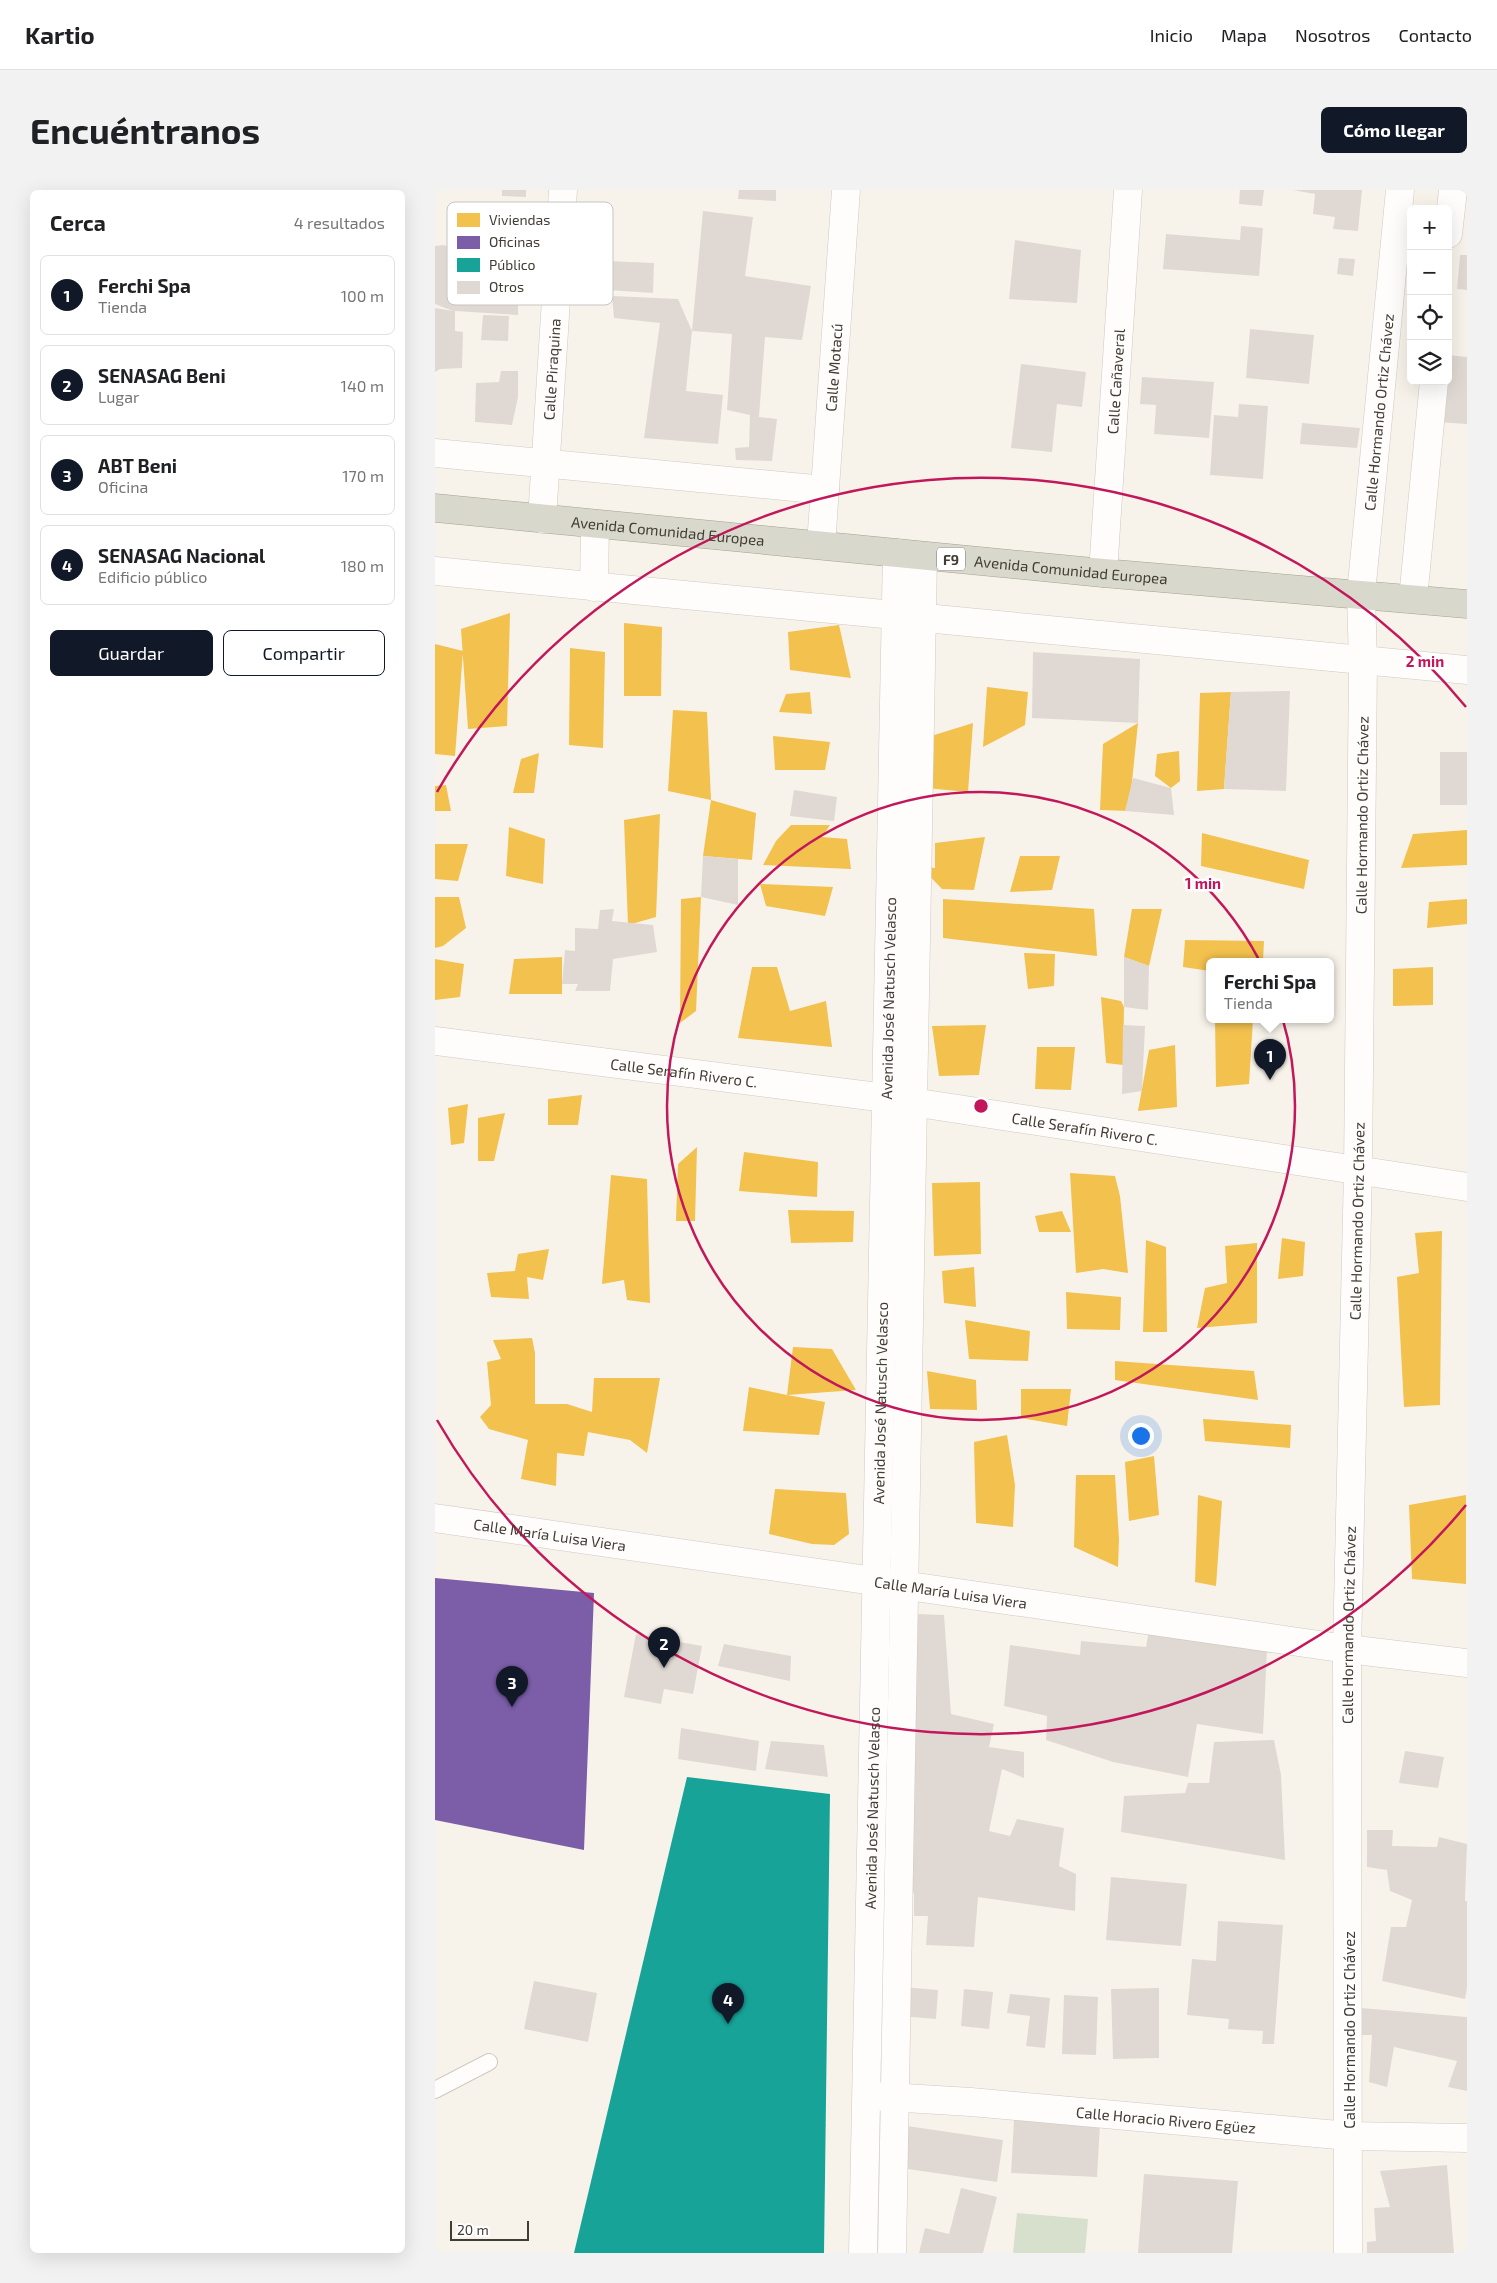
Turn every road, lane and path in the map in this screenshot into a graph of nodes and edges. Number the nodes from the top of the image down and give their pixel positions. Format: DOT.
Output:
graph roads {
  1 [pos="847,190"];
  2 [pos="1128,190"];
  3 [pos="1400,190"];
  4 [pos="1453,190"];
  5 [pos="1451,205"];
  6 [pos="555,305"];
  7 [pos="1434,385"];
  8 [pos="435,453"];
  9 [pos="545,463"];
  10 [pos="825,490"];
  11 [pos="435,508"];
  12 [pos="542,519"];
  13 [pos="595,524"];
  14 [pos="821,545"];
  15 [pos="910,555"];
  16 [pos="435,571"];
  17 [pos="1103,573"];
  18 [pos="594,587"];
  19 [pos="1361,594"];
  20 [pos="1413,599"];
  21 [pos="1467,604"];
  22 [pos="894,617"];
  23 [pos="922,619"];
  24 [pos="1363,662"];
  25 [pos="1467,670"];
  26 [pos="435,1041"];
  27 [pos="886,1098"];
  28 [pos="913,1102"];
  29 [pos="1357,1170"];
  30 [pos="1467,1187"];
  31 [pos="435,1518"];
  32 [pos="875,1582"];
  33 [pos="904,1586"];
  34 [pos="1347,1649"];
  35 [pos="1467,1663"];
  36 [pos="489,2062"];
  37 [pos="435,2090"];
  38 [pos="865,2095"];
  39 [pos="895,2097"];
  40 [pos="1349,2136"];
  41 [pos="1467,2138"];
  42 [pos="863,2253"];
  43 [pos="892,2253"];
  44 [pos="1348,2253"];
  1 -- 10 [label="street, Calle Motacú"];
  2 -- 17 [label="street, Calle Cañaveral"];
  3 -- 19 [label="street, Calle Hormando Ortiz Chávez"];
  4 -- 5 [label="street"];
  6 -- 9 [label="street, Calle Piraquina"];
  7 -- 20 [label="street"];
  8 -- 9 [label="street"];
  9 -- 10 [label="street"];
  9 -- 12 [label="street, Calle Piraquina"];
  10 -- 14 [label="street, Calle Motacú"];
  11 -- 12 [label="highway, Avenida Comunidad Europea / F9"];
  12 -- 13 [label="highway, Avenida Comunidad Europea / F9"];
  13 -- 14 [label="highway, Avenida Comunidad Europea / F9"];
  13 -- 18 [label="street"];
  14 -- 15 [label="highway, Avenida Comunidad Europea / F9"];
  15 -- 17 [label="highway, Avenida Comunidad Europea / F9"];
  15 -- 22 [label="street, Avenida José Natusch Velasco"];
  15 -- 23 [label="street, Avenida José Natusch Velasco"];
  16 -- 18 [label="street"];
  17 -- 19 [label="highway, Avenida Comunidad Europea / F9"];
  18 -- 22 [label="street"];
  19 -- 20 [label="highway, Avenida Comunidad Europea / F9"];
  19 -- 24 [label="street, Calle Hormando Ortiz Chávez"];
  20 -- 21 [label="highway, Avenida Comunidad Europea / F9"];
  22 -- 23 [label="street"];
  22 -- 27 [label="street, Avenida José Natusch Velasco"];
  23 -- 24 [label="street"];
  23 -- 28 [label="street, Avenida José Natusch Velasco"];
  24 -- 25 [label="street"];
  24 -- 29 [label="street, Calle Hormando Ortiz Chávez"];
  26 -- 27 [label="street, Calle Serafín Rivero C."];
  27 -- 28 [label="street, Calle Serafín Rivero C."];
  27 -- 32 [label="street, Avenida José Natusch Velasco"];
  28 -- 29 [label="street, Calle Serafín Rivero C."];
  28 -- 33 [label="street, Avenida José Natusch Velasco"];
  29 -- 30 [label="street, Calle Serafín Rivero C."];
  29 -- 34 [label="street, Calle Hormando Ortiz Chávez"];
  31 -- 32 [label="street, Calle María Luisa Viera"];
  32 -- 33 [label="street, Calle María Luisa Viera"];
  32 -- 38 [label="street, Avenida José Natusch Velasco"];
  33 -- 34 [label="street, Calle María Luisa Viera"];
  33 -- 39 [label="street, Avenida José Natusch Velasco"];
  34 -- 35 [label="street, Calle María Luisa Viera"];
  34 -- 40 [label="street, Calle Hormando Ortiz Chávez"];
  36 -- 37 [label="lane"];
  38 -- 39 [label="street, Calle Horacio Rivero Egüez"];
  38 -- 42 [label="street, Avenida José Natusch Velasco"];
  39 -- 40 [label="street, Calle Horacio Rivero Egüez"];
  39 -- 43 [label="street, Avenida José Natusch Velasco"];
  40 -- 41 [label="street, Calle Horacio Rivero Egüez"];
  40 -- 44 [label="street, Calle Hormando Ortiz Chávez"];
}
